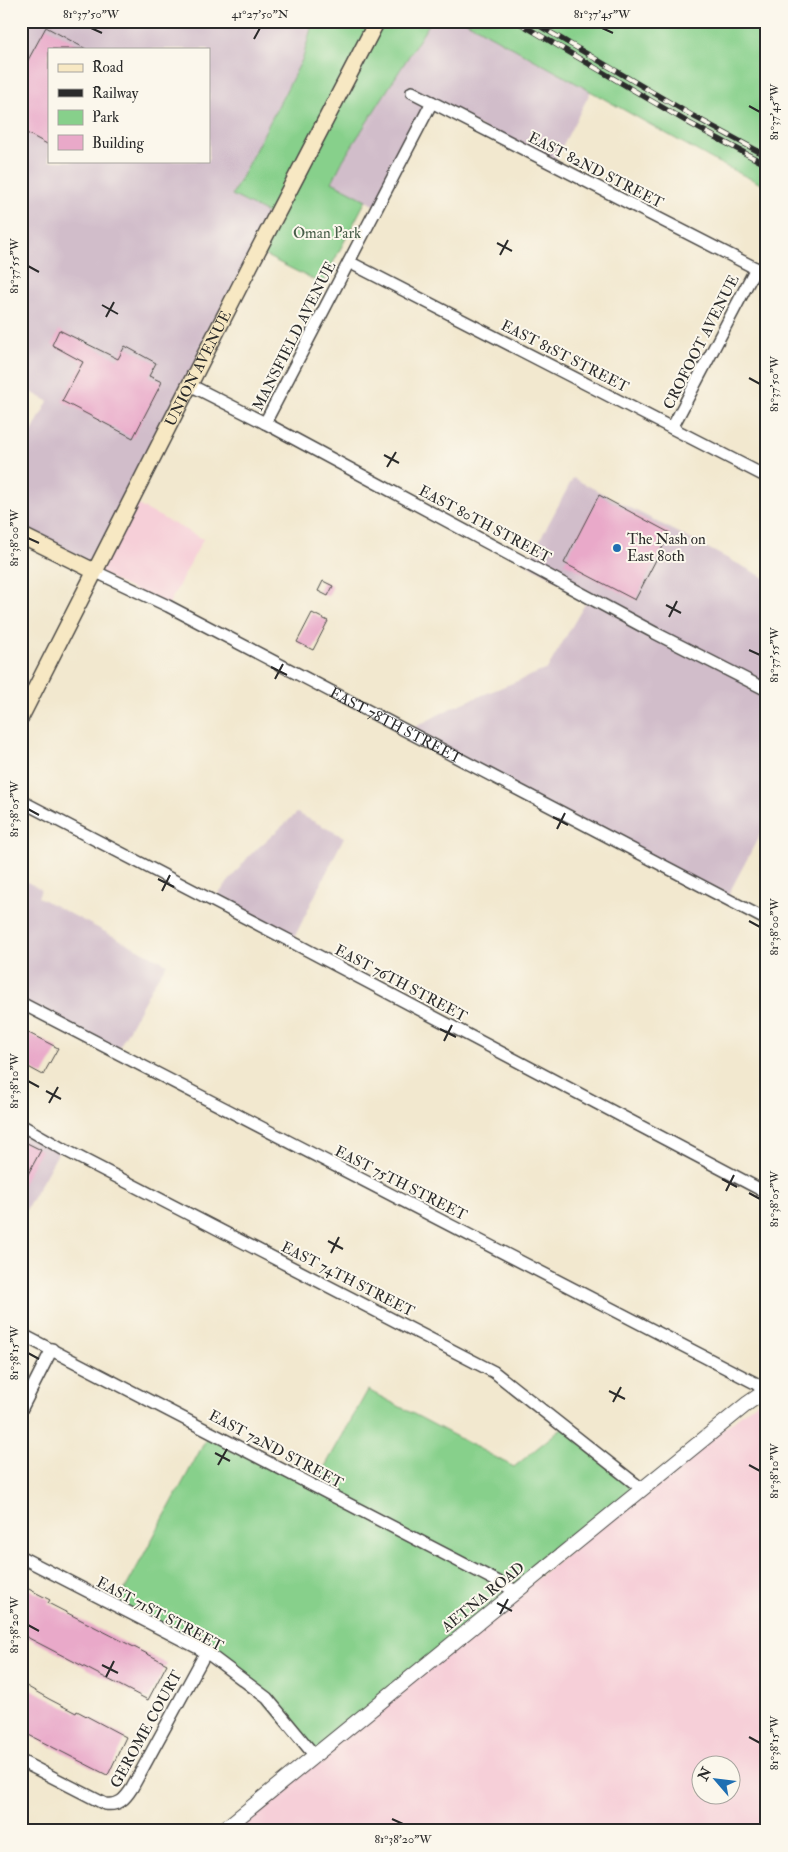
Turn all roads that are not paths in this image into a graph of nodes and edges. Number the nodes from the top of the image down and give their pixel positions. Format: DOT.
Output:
graph roads {
  1 [pos="377,21"];
  2 [pos="412,92"];
  3 [pos="432,102"];
  4 [pos="349,262"];
  5 [pos="756,268"];
  6 [pos="767,274"];
  7 [pos="190,385"];
  8 [pos="265,423"];
  9 [pos="672,428"];
  10 [pos="767,477"];
  11 [pos="21,534"];
  12 [pos="94,571"];
  13 [pos="767,690"];
  14 [pos="21,717"];
  15 [pos="21,801"];
  16 [pos="767,920"];
  17 [pos="21,1003"];
  18 [pos="21,1125"];
  19 [pos="767,1193"];
  20 [pos="21,1334"];
  21 [pos="52,1349"];
  22 [pos="766,1392"];
  23 [pos="21,1410"];
  24 [pos="642,1489"];
  25 [pos="21,1556"];
  26 [pos="516,1591"];
  27 [pos="206,1652"];
  28 [pos="315,1756"];
  29 [pos="21,1761"];
  30 [pos="222,1831"];
  1 -- 7 [label="main road, UNION AVENUE"];
  2 -- 3 [label="street, EAST 82ND STREET"];
  3 -- 4 [label="street, MANSFIELD AVENUE"];
  3 -- 5 [label="street, EAST 82ND STREET"];
  4 -- 8 [label="street, MANSFIELD AVENUE"];
  4 -- 9 [label="street, EAST 81ST STREET"];
  5 -- 6 [label="street, EAST 82ND STREET"];
  5 -- 9 [label="street, CROFOOT AVENUE"];
  7 -- 8 [label="street, EAST 80TH STREET"];
  7 -- 12 [label="main road, UNION AVENUE"];
  8 -- 13 [label="street, EAST 80TH STREET"];
  9 -- 10 [label="street, EAST 81ST STREET"];
  11 -- 12 [label="main road, EAST 78TH STREET"];
  12 -- 14 [label="main road, UNION AVENUE"];
  12 -- 16 [label="street, EAST 78TH STREET"];
  15 -- 19 [label="street, EAST 76TH STREET"];
  17 -- 22 [label="street, EAST 75TH STREET"];
  18 -- 24 [label="street, EAST 74TH STREET"];
  20 -- 21 [label="street, EAST 72ND STREET"];
  21 -- 23 [label="street"];
  21 -- 26 [label="street, EAST 72ND STREET"];
  22 -- 24 [label="street, AETNA ROAD"];
  24 -- 26 [label="street, AETNA ROAD"];
  25 -- 27 [label="street, EAST 71ST STREET"];
  26 -- 28 [label="street, AETNA ROAD"];
  27 -- 28 [label="street, EAST 71ST STREET"];
  27 -- 29 [label="street, GEROME COURT"];
  28 -- 30 [label="street, AETNA ROAD"];
}
